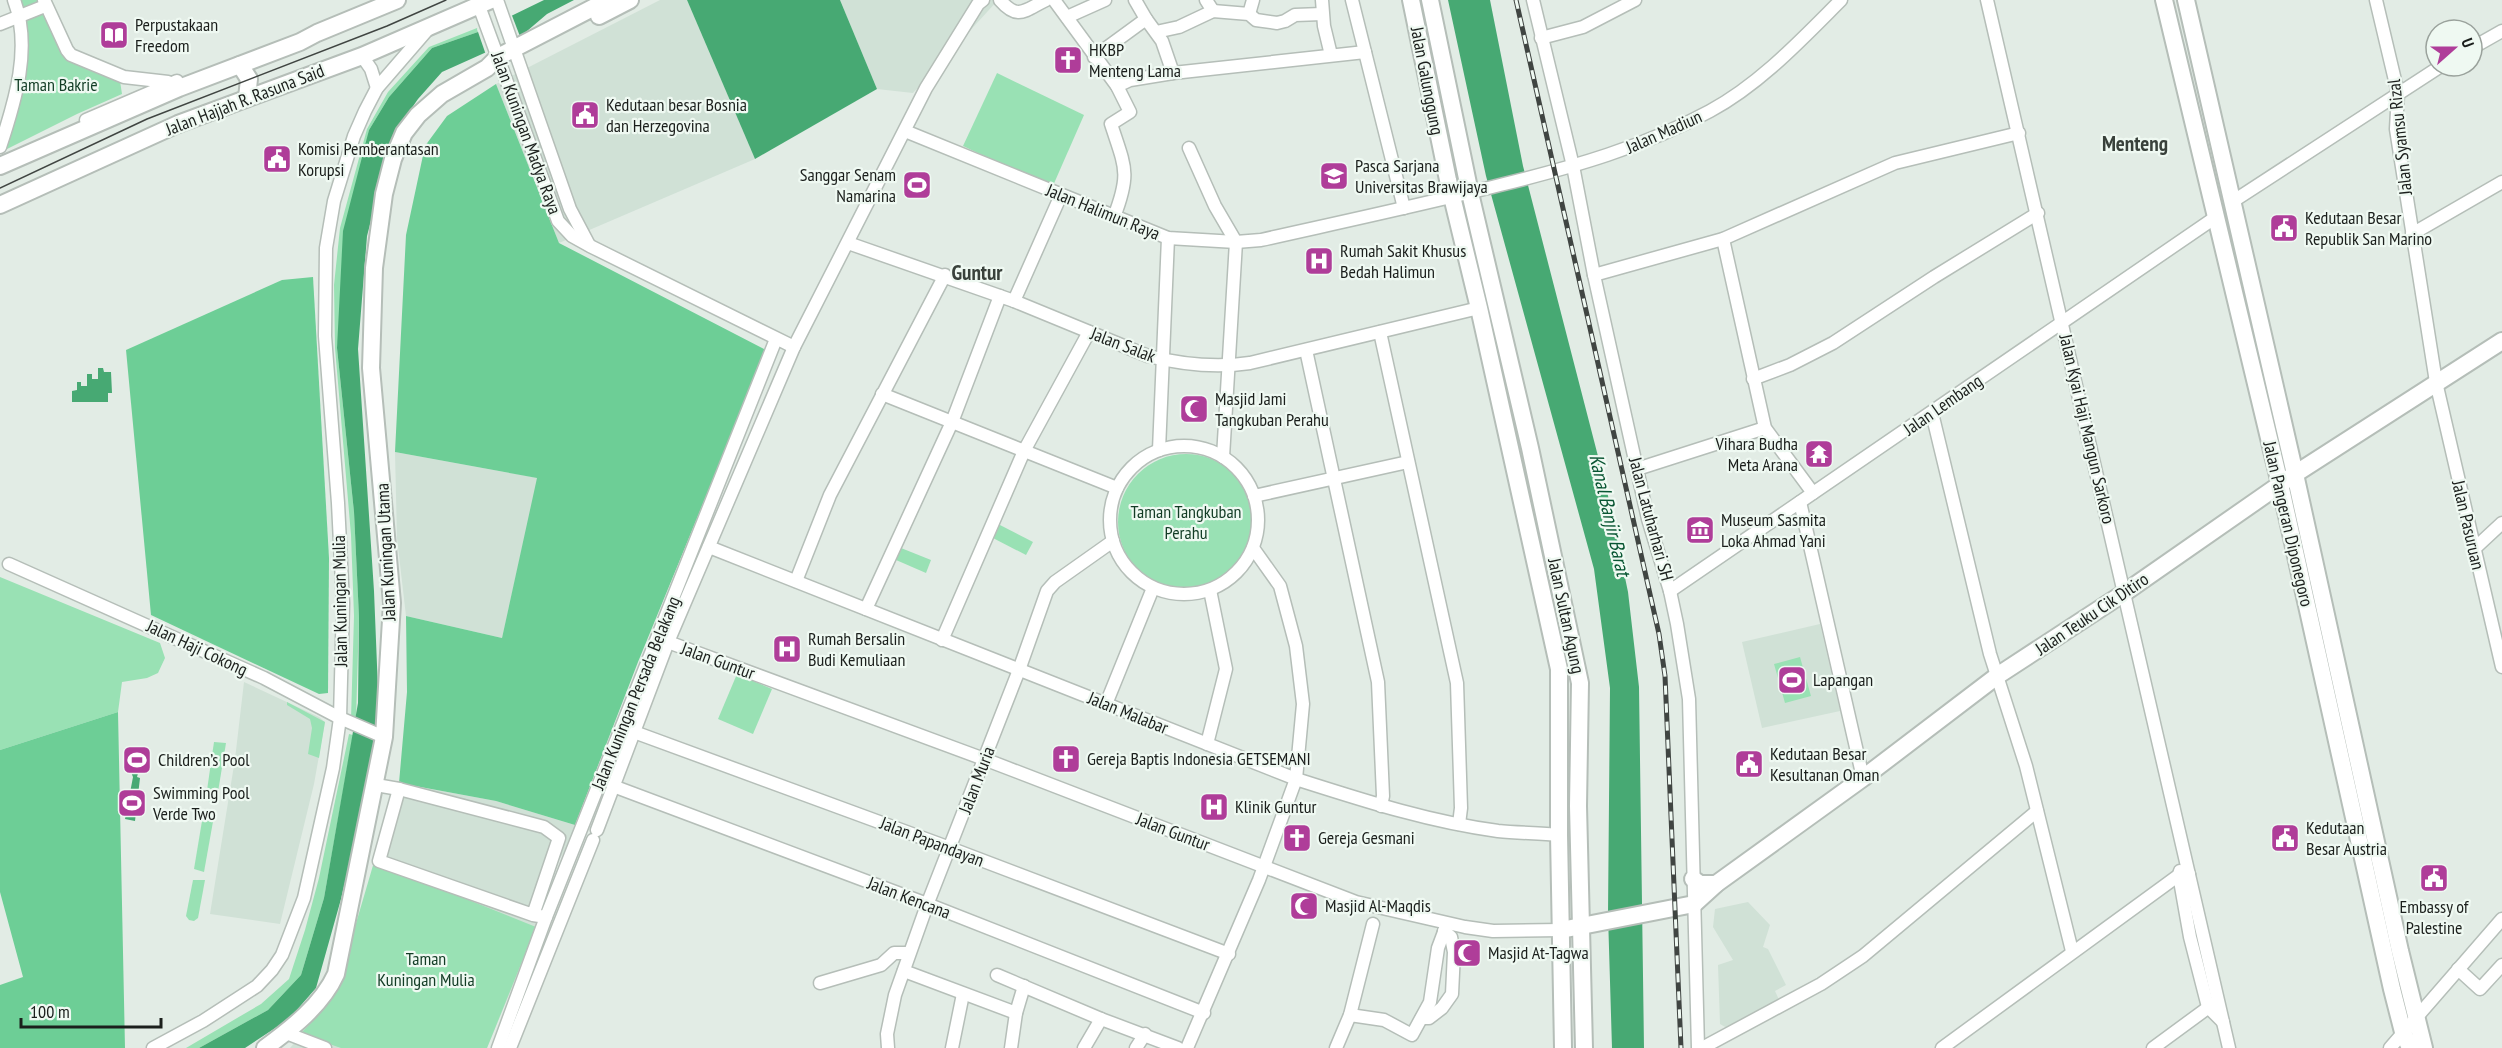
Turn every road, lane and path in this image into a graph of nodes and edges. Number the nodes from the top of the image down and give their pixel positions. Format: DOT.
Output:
graph roads {
  1 [pos="14,0"];
  2 [pos="397,0"];
  3 [pos="497,0"];
  4 [pos="608,0"];
  5 [pos="630,0"];
  6 [pos="983,0"];
  7 [pos="1000,0"];
  8 [pos="1046,0"];
  9 [pos="1054,0"];
  10 [pos="1105,0"];
  11 [pos="1135,0"];
  12 [pos="1206,0"];
  13 [pos="1253,0"];
  14 [pos="1322,0"];
  15 [pos="1352,0"];
  16 [pos="1411,0"];
  17 [pos="1431,0"];
  18 [pos="1533,0"];
  19 [pos="1635,0"];
  20 [pos="1841,0"];
  21 [pos="1988,0"];
  22 [pos="2163,0"];
  23 [pos="2186,0"];
  24 [pos="2376,0"];
  25 [pos="44,3"];
  26 [pos="485,3"];
  27 [pos="1213,11"];
  28 [pos="1249,14"];
  29 [pos="1322,14"];
  30 [pos="20,15"];
  31 [pos="1067,17"];
  32 [pos="1146,19"];
  33 [pos="0,24"];
  34 [pos="428,28"];
  35 [pos="2502,31"];
  36 [pos="1156,32"];
  37 [pos="317,33"];
  38 [pos="1541,38"];
  39 [pos="2484,41"];
  40 [pos="515,50"];
  41 [pos="1365,52"];
  42 [pos="1331,55"];
  43 [pos="362,56"];
  44 [pos="1094,57"];
  45 [pos="496,61"];
  46 [pos="245,63"];
  47 [pos="1173,73"];
  48 [pos="2424,77"];
  49 [pos="174,82"];
  50 [pos="1117,86"];
  51 [pos="377,88"];
  52 [pos="269,90"];
  53 [pos="2398,93"];
  54 [pos="247,98"];
  55 [pos="905,131"];
  56 [pos="2019,133"];
  57 [pos="0,147"];
  58 [pos="1189,147"];
  59 [pos="25,155"];
  60 [pos="0,166"];
  61 [pos="1573,166"];
  62 [pos="2502,182"];
  63 [pos="1473,192"];
  64 [pos="1060,195"];
  65 [pos="1451,197"];
  66 [pos="2232,202"];
  67 [pos="0,205"];
  68 [pos="1404,208"];
  69 [pos="2038,213"];
  70 [pos="1114,217"];
  71 [pos="2216,218"];
  72 [pos="2412,234"];
  73 [pos="1168,238"];
  74 [pos="1723,239"];
  75 [pos="1236,242"];
  76 [pos="848,243"];
  77 [pos="590,246"];
  78 [pos="1594,275"];
  79 [pos="945,276"];
  80 [pos="1000,296"];
  81 [pos="1014,301"];
  82 [pos="1479,308"];
  83 [pos="2062,322"];
  84 [pos="1492,331"];
  85 [pos="1089,332"];
  86 [pos="1380,332"];
  87 [pos="776,339"];
  88 [pos="2502,341"];
  89 [pos="794,347"];
  90 [pos="1306,350"];
  91 [pos="1163,360"];
  92 [pos="1228,366"];
  93 [pos="1753,379"];
  94 [pos="2436,382"];
  95 [pos="882,394"];
  96 [pos="1932,413"];
  97 [pos="952,422"];
  98 [pos="1765,428"];
  99 [pos="1159,450"];
  100 [pos="1024,451"];
  101 [pos="1223,457"];
  102 [pos="1408,462"];
  103 [pos="1637,469"];
  104 [pos="2295,474"];
  105 [pos="1334,479"];
  106 [pos="2280,484"];
  107 [pos="1117,488"];
  108 [pos="1813,493"];
  109 [pos="1254,496"];
  110 [pos="1800,502"];
  111 [pos="2502,523"];
  112 [pos="1113,541"];
  113 [pos="709,547"];
  114 [pos="1253,548"];
  115 [pos="2474,549"];
  116 [pos="9,564"];
  117 [pos="798,577"];
  118 [pos="1153,588"];
  119 [pos="1210,590"];
  120 [pos="1670,591"];
  121 [pos="2124,593"];
  122 [pos="866,609"];
  123 [pos="2497,628"];
  124 [pos="942,640"];
  125 [pos="668,642"];
  126 [pos="2502,667"];
  127 [pos="1019,670"];
  128 [pos="1998,676"];
  129 [pos="1106,704"];
  130 [pos="346,720"];
  131 [pos="634,732"];
  132 [pos="381,736"];
  133 [pos="1207,744"];
  134 [pos="2348,757"];
  135 [pos="984,759"];
  136 [pos="1863,778"];
  137 [pos="1296,779"];
  138 [pos="376,785"];
  139 [pos="614,786"];
  140 [pos="399,789"];
  141 [pos="1560,805"];
  142 [pos="1381,806"];
  143 [pos="1578,806"];
  144 [pos="2037,811"];
  145 [pos="1459,824"];
  146 [pos="1559,835"];
  147 [pos="558,838"];
  148 [pos="574,848"];
  149 [pos="950,848"];
  150 [pos="361,855"];
  151 [pos="551,860"];
  152 [pos="379,861"];
  153 [pos="566,866"];
  154 [pos="1263,867"];
  155 [pos="2184,875"];
  156 [pos="1694,879"];
  157 [pos="1716,884"];
  158 [pos="927,904"];
  159 [pos="1694,904"];
  160 [pos="533,915"];
  161 [pos="546,917"];
  162 [pos="1373,924"];
  163 [pos="1589,924"];
  164 [pos="1445,927"];
  165 [pos="2500,927"];
  166 [pos="1561,930"];
  167 [pos="2203,934"];
  168 [pos="2190,937"];
  169 [pos="2072,951"];
  170 [pos="909,953"];
  171 [pos="1228,954"];
  172 [pos="2502,965"];
  173 [pos="2458,969"];
  174 [pos="904,971"];
  175 [pos="997,975"];
  176 [pos="820,984"];
  177 [pos="1024,986"];
  178 [pos="963,993"];
  179 [pos="2214,1004"];
  180 [pos="1016,1013"];
  181 [pos="1204,1013"];
  182 [pos="1350,1015"];
  183 [pos="2416,1016"];
  184 [pos="1422,1018"];
  185 [pos="1101,1019"];
  186 [pos="2403,1032"];
  187 [pos="286,1033"];
  188 [pos="1145,1034"];
  189 [pos="1187,1047"];
  190 [pos="153,1048"];
  191 [pos="265,1048"];
  192 [pos="325,1048"];
  193 [pos="498,1048"];
  194 [pos="510,1048"];
  195 [pos="888,1048"];
  196 [pos="951,1048"];
  197 [pos="1011,1048"];
  198 [pos="1084,1048"];
  199 [pos="1136,1048"];
  200 [pos="1336,1048"];
  201 [pos="1563,1048"];
  202 [pos="1584,1048"];
  203 [pos="1700,1048"];
  204 [pos="1942,1048"];
  205 [pos="2153,1048"];
  206 [pos="2229,1048"];
  207 [pos="2390,1048"];
  208 [pos="2410,1048"];
  209 [pos="2424,1048"];
  1 -- 30 [label="street"];
  2 -- 37 [label="main road, Jalan Hajjah R. Rasuna Said"];
  3 -- 40 [label="street, Jalan Kuningan Madya Raya"];
  4 -- 40 [label="main road, Jalan Kuningan Utama"];
  5 -- 40 [label="main road, Jalan Kuningan Utama"];
  6 -- 55 [label="street"];
  7 -- 8 [label="street"];
  9 -- 31 [label="street"];
  10 -- 31 [label="street"];
  11 -- 32 [label="street"];
  12 -- 27 [label="street"];
  13 -- 28 [label="street"];
  14 -- 29 [label="street"];
  15 -- 41 [label="street"];
  16 -- 65 [label="main road, Jalan Galunggung"];
  17 -- 63 [label="main road, Jalan Galunggung"];
  18 -- 38 [label="street, Jalan Latuharhari SH"];
  19 -- 38 [label="street"];
  20 -- 61 [label="street, Jalan Madiun"];
  21 -- 56 [label="street, Jalan Kyai Haji Mangun Sarkoro"];
  22 -- 71 [label="main road, Jalan Pangeran Diponegoro"];
  23 -- 66 [label="main road, Jalan Pangeran Diponegoro"];
  24 -- 53 [label="street, Jalan Syamsu Rizal"];
  25 -- 30 [label="street"];
  25 -- 49 [label="street"];
  26 -- 34 [label="main road, Jalan Hajjah R. Rasuna Said"];
  26 -- 45 [label="street, Jalan Kuningan Madya Raya"];
  27 -- 28 [label="street"];
  27 -- 36 [label="street"];
  28 -- 29 [label="street"];
  29 -- 42 [label="street"];
  30 -- 33 [label="street"];
  30 -- 57 [label="street"];
  31 -- 44 [label="street"];
  32 -- 36 [label="street"];
  32 -- 44 [label="street"];
  34 -- 43 [label="main road, Jalan Hajjah R. Rasuna Said"];
  34 -- 51 [label="street, Jalan Kuningan Mulia"];
  35 -- 39 [label="street"];
  36 -- 47 [label="street"];
  37 -- 46 [label="main road, Jalan Hajjah R. Rasuna Said"];
  37 -- 49 [label="street, Jalan Hajjah R. Rasuna Said"];
  38 -- 61 [label="street, Jalan Latuharhari SH"];
  40 -- 45 [label="main road, Jalan Kuningan Utama"];
  40 -- 77 [label="street, Jalan Kuningan Madya Raya"];
  41 -- 42 [label="street"];
  41 -- 68 [label="street"];
  42 -- 47 [label="street"];
  43 -- 51 [label="street"];
  43 -- 52 [label="main road, Jalan Hajjah R. Rasuna Said"];
  44 -- 50 [label="street"];
  45 -- 77 [label="street, Jalan Kuningan Madya Raya"];
  45 -- 132 [label="main road, Jalan Kuningan Utama"];
  46 -- 52 [label="main road"];
  46 -- 54 [label="main road"];
  46 -- 59 [label="main road, Jalan Hajjah R. Rasuna Said"];
  47 -- 50 [label="street"];
  48 -- 53 [label="street"];
  49 -- 59 [label="street, Jalan Hajjah R. Rasuna Said"];
  50 -- 70 [label="street"];
  51 -- 130 [label="street, Jalan Kuningan Mulia"];
  52 -- 54 [label="main road, Jalan Hajjah R. Rasuna Said"];
  53 -- 66 [label="street"];
  53 -- 72 [label="street, Jalan Syamsu Rizal"];
  54 -- 67 [label="main road, Jalan Hajjah R. Rasuna Said"];
  55 -- 64 [label="street, Jalan Halimun Raya"];
  55 -- 76 [label="street"];
  56 -- 69 [label="street, Jalan Kyai Haji Mangun Sarkoro"];
  56 -- 74 [label="street"];
  58 -- 75 [label="street"];
  59 -- 60 [label="main road, Jalan Hajjah R. Rasuna Said"];
  61 -- 63 [label="street, Jalan Madiun"];
  61 -- 78 [label="street, Jalan Latuharhari SH"];
  62 -- 72 [label="street"];
  63 -- 65 [label="street, Jalan Madiun"];
  63 -- 84 [label="main road, Jalan Sultan Agung"];
  64 -- 70 [label="street, Jalan Halimun Raya"];
  64 -- 81 [label="street"];
  65 -- 68 [label="street, Jalan Halimun Raya"];
  65 -- 82 [label="main road, Jalan Sultan Agung"];
  66 -- 104 [label="main road, Jalan Pangeran Diponegoro"];
  68 -- 75 [label="street, Jalan Halimun Raya"];
  69 -- 83 [label="street, Jalan Kyai Haji Mangun Sarkoro"];
  69 -- 93 [label="street"];
  70 -- 73 [label="street, Jalan Halimun Raya"];
  71 -- 83 [label="street, Jalan Lembang"];
  71 -- 106 [label="main road, Jalan Pangeran Diponegoro"];
  72 -- 94 [label="street, Jalan Syamsu Rizal"];
  73 -- 75 [label="street, Jalan Halimun Raya"];
  73 -- 91 [label="street"];
  74 -- 78 [label="street"];
  74 -- 93 [label="street"];
  75 -- 92 [label="street"];
  76 -- 79 [label="street, Jalan Salak"];
  76 -- 89 [label="street"];
  77 -- 87 [label="street, Jalan Kuningan Madya Raya"];
  78 -- 103 [label="street, Jalan Latuharhari SH"];
  79 -- 80 [label="street, Jalan Salak"];
  79 -- 95 [label="street"];
  80 -- 81 [label="street, Jalan Salak"];
  80 -- 97 [label="street"];
  81 -- 85 [label="street, Jalan Salak"];
  82 -- 84 [label="main road, Jalan Sultan Agung"];
  82 -- 86 [label="street, Jalan Salak"];
  83 -- 96 [label="street, Jalan Lembang"];
  83 -- 121 [label="street, Jalan Kyai Haji Mangun Sarkoro"];
  84 -- 141 [label="main road, Jalan Sultan Agung"];
  84 -- 143 [label="main road, Jalan Sultan Agung"];
  85 -- 91 [label="street, Jalan Salak"];
  85 -- 100 [label="street"];
  86 -- 90 [label="street, Jalan Salak"];
  86 -- 102 [label="street"];
  87 -- 89 [label="street, Jalan Kuningan Madya Raya"];
  87 -- 148 [label="street, Jalan Kuningan Persada Belakang"];
  88 -- 94 [label="main road, Jalan Teuku Cik Ditiro"];
  89 -- 113 [label="street"];
  90 -- 92 [label="street, Jalan Salak"];
  90 -- 105 [label="street"];
  91 -- 92 [label="street, Jalan Salak"];
  91 -- 99 [label="street"];
  92 -- 101 [label="street"];
  93 -- 98 [label="street"];
  94 -- 104 [label="main road, Jalan Teuku Cik Ditiro"];
  94 -- 115 [label="street, Jalan Pasuruan"];
  95 -- 97 [label="street"];
  95 -- 117 [label="street"];
  96 -- 108 [label="street, Jalan Lembang"];
  96 -- 128 [label="street"];
  97 -- 100 [label="street"];
  97 -- 122 [label="street"];
  98 -- 103 [label="street"];
  98 -- 108 [label="street"];
  99 -- 101 [label="street"];
  99 -- 107 [label="street"];
  100 -- 107 [label="street"];
  100 -- 124 [label="street"];
  101 -- 109 [label="street"];
  102 -- 105 [label="street"];
  102 -- 145 [label="street"];
  103 -- 120 [label="street, Jalan Latuharhari SH"];
  104 -- 106 [label="main road, Jalan Teuku Cik Ditiro"];
  104 -- 134 [label="main road, Jalan Pangeran Diponegoro"];
  105 -- 109 [label="street"];
  105 -- 142 [label="street"];
  106 -- 121 [label="main road, Jalan Teuku Cik Ditiro"];
  106 -- 134 [label="main road, Jalan Pangeran Diponegoro"];
  107 -- 112 [label="street"];
  108 -- 110 [label="street, Jalan Lembang"];
  109 -- 114 [label="street"];
  110 -- 120 [label="street, Jalan Lembang"];
  110 -- 136 [label="street"];
  111 -- 115 [label="street"];
  112 -- 118 [label="street"];
  112 -- 127 [label="street, Jalan Muria"];
  113 -- 117 [label="street, Jalan Malabar"];
  113 -- 125 [label="street"];
  114 -- 119 [label="street"];
  114 -- 137 [label="street"];
  115 -- 123 [label="street, Jalan Pasuruan"];
  116 -- 130 [label="street, Jalan Haji Cokong"];
  117 -- 122 [label="street, Jalan Malabar"];
  118 -- 119 [label="street"];
  118 -- 129 [label="street"];
  119 -- 133 [label="street"];
  120 -- 156 [label="street, Jalan Latuharhari SH"];
  121 -- 128 [label="main road, Jalan Teuku Cik Ditiro"];
  121 -- 155 [label="street, Jalan Kyai Haji Mangun Sarkoro"];
  122 -- 124 [label="street, Jalan Malabar"];
  123 -- 126 [label="street, Jalan Pasuruan"];
  124 -- 127 [label="street, Jalan Malabar"];
  125 -- 131 [label="street"];
  125 -- 135 [label="street, Jalan Guntur"];
  127 -- 129 [label="street, Jalan Malabar"];
  127 -- 135 [label="street, Jalan Muria"];
  128 -- 136 [label="main road, Jalan Teuku Cik Ditiro"];
  128 -- 144 [label="street"];
  129 -- 133 [label="street, Jalan Malabar"];
  130 -- 132 [label="street, Jalan Haji Cokong"];
  130 -- 190 [label="street, Jalan Kuningan Mulia"];
  131 -- 139 [label="street"];
  131 -- 149 [label="street, Jalan Papandayan"];
  132 -- 138 [label="main road, Jalan Kuningan Utama"];
  133 -- 137 [label="street, Jalan Malabar"];
  134 -- 183 [label="main road, Jalan Pangeran Diponegoro"];
  134 -- 186 [label="main road, Jalan Pangeran Diponegoro"];
  135 -- 149 [label="street, Jalan Muria"];
  135 -- 154 [label="street, Jalan Guntur"];
  136 -- 157 [label="main road, Jalan Teuku Cik Ditiro"];
  137 -- 142 [label="street, Jalan Malabar"];
  137 -- 154 [label="street"];
  138 -- 140 [label="street"];
  138 -- 150 [label="main road, Jalan Kuningan Utama"];
  139 -- 158 [label="street, Jalan Kencana"];
  139 -- 194 [label="street"];
  140 -- 147 [label="street"];
  140 -- 152 [label="street"];
  141 -- 143 [label="main road"];
  141 -- 146 [label="main road, Jalan Sultan Agung"];
  142 -- 145 [label="street, Jalan Malabar"];
  143 -- 163 [label="main road, Jalan Sultan Agung"];
  144 -- 169 [label="street"];
  144 -- 203 [label="street"];
  145 -- 146 [label="street, Jalan Malabar"];
  146 -- 166 [label="main road, Jalan Sultan Agung"];
  147 -- 148 [label="street"];
  147 -- 151 [label="street"];
  148 -- 153 [label="street, Jalan Kuningan Persada Belakang"];
  149 -- 158 [label="street, Jalan Muria"];
  149 -- 171 [label="street, Jalan Papandayan"];
  150 -- 152 [label="street"];
  150 -- 187 [label="main road, Jalan Kuningan Utama"];
  151 -- 153 [label="street"];
  151 -- 160 [label="street"];
  152 -- 160 [label="street"];
  153 -- 161 [label="street, Jalan Kuningan Persada Belakang"];
  154 -- 164 [label="street, Jalan Guntur"];
  154 -- 171 [label="street"];
  155 -- 167 [label="street"];
  155 -- 168 [label="street, Jalan Kyai Haji Mangun Sarkoro"];
  155 -- 169 [label="street"];
  156 -- 157 [label="main road"];
  156 -- 159 [label="street, Jalan Latuharhari SH"];
  157 -- 159 [label="main road, Jalan Teuku Cik Ditiro"];
  158 -- 170 [label="street, Jalan Muria"];
  158 -- 181 [label="street, Jalan Kencana"];
  159 -- 163 [label="main road, Jalan Guntur"];
  159 -- 203 [label="street, Jalan Latuharhari SH"];
  160 -- 161 [label="street"];
  161 -- 193 [label="street, Jalan Kuningan Persada Belakang"];
  162 -- 182 [label="street"];
  163 -- 166 [label="main road, Jalan Guntur"];
  163 -- 202 [label="main road, Jalan Sultan Agung"];
  164 -- 166 [label="street, Jalan Guntur"];
  164 -- 184 [label="street"];
  164 -- 184 [label="street"];
  165 -- 173 [label="street"];
  166 -- 201 [label="main road, Jalan Sultan Agung"];
  167 -- 168 [label="street"];
  167 -- 179 [label="street"];
  168 -- 179 [label="street, Jalan Kyai Haji Mangun Sarkoro"];
  169 -- 204 [label="street"];
  170 -- 174 [label="street, Jalan Muria"];
  170 -- 176 [label="street"];
  171 -- 181 [label="street"];
  172 -- 173 [label="street"];
  173 -- 183 [label="street"];
  174 -- 178 [label="street"];
  174 -- 195 [label="street, Jalan Muria"];
  175 -- 177 [label="street"];
  177 -- 180 [label="street"];
  177 -- 185 [label="street"];
  178 -- 180 [label="street"];
  178 -- 196 [label="street"];
  179 -- 205 [label="street"];
  179 -- 206 [label="street"];
  180 -- 197 [label="street"];
  181 -- 189 [label="street"];
  182 -- 184 [label="street"];
  182 -- 200 [label="street"];
  183 -- 186 [label="street"];
  183 -- 209 [label="main road, Jalan Pangeran Diponegoro"];
  185 -- 188 [label="street"];
  185 -- 198 [label="street"];
  186 -- 207 [label="street"];
  186 -- 208 [label="main road, Jalan Pangeran Diponegoro"];
  187 -- 191 [label="main road, Jalan Kuningan Utama"];
  187 -- 192 [label="street"];
  188 -- 189 [label="street"];
  188 -- 199 [label="street"];
}
